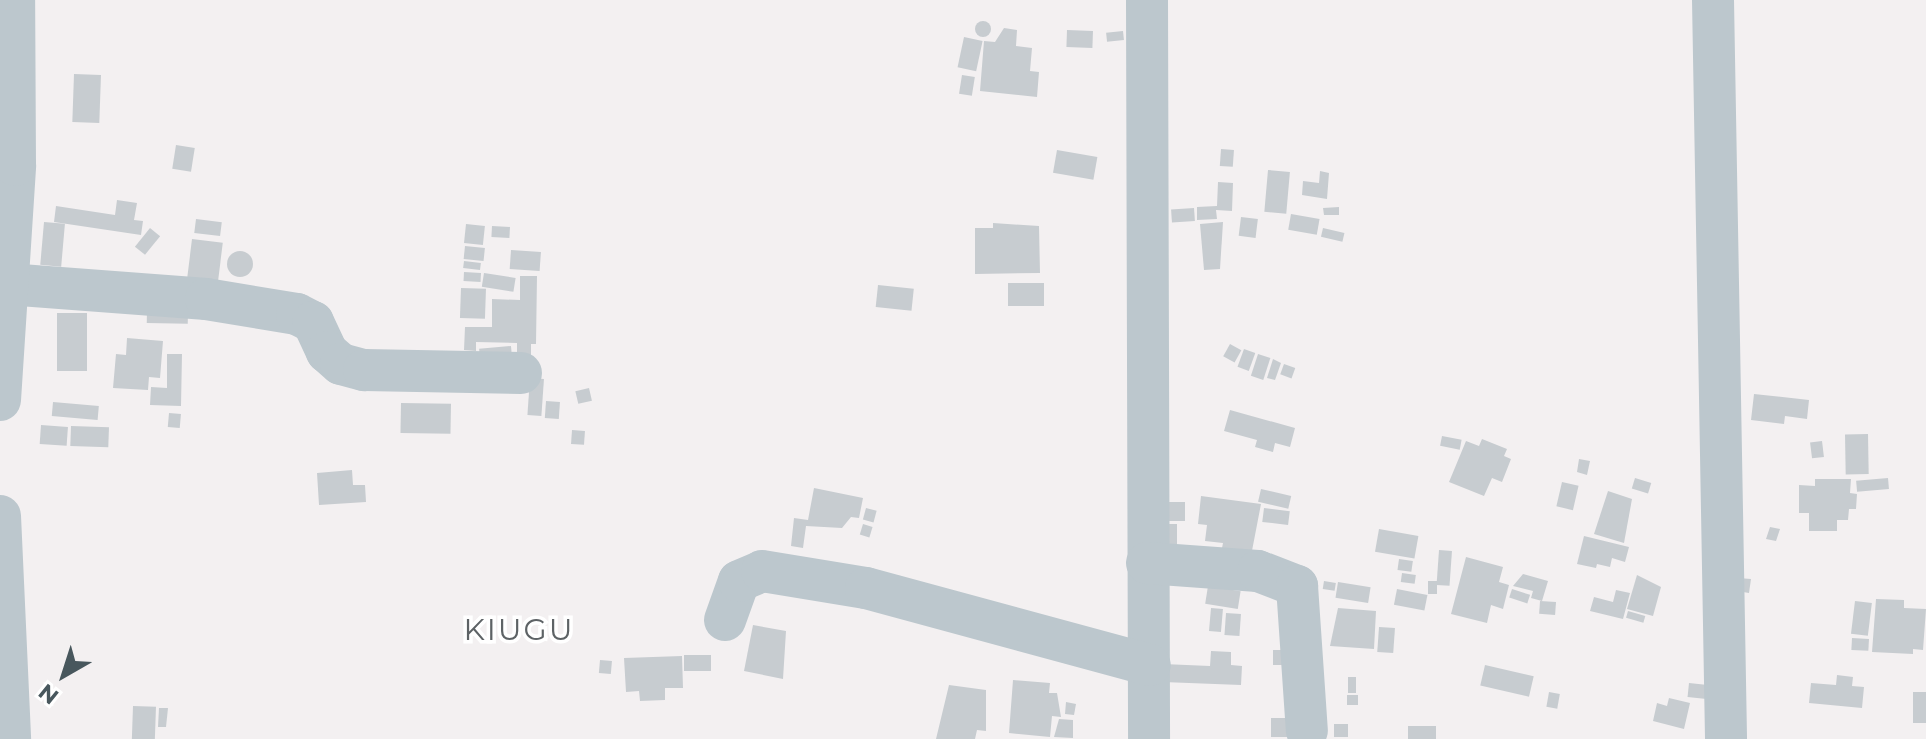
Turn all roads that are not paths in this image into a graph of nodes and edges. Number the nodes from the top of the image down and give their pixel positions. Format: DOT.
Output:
graph roads {
  1 [pos="14,0"];
  2 [pos="1147,0"];
  3 [pos="1713,0"];
  4 [pos="7,284"];
  5 [pos="521,373"];
  6 [pos="0,400"];
  7 [pos="0,516"];
  8 [pos="1147,563"];
  9 [pos="725,620"];
  10 [pos="1150,665"];
  11 [pos="1307,731"];
  12 [pos="10,739"];
  13 [pos="1149,739"];
  14 [pos="1726,739"];
  1 -- 4 [label="street"];
  2 -- 8 [label="street"];
  3 -- 14 [label="street"];
  4 -- 5 [label="street"];
  4 -- 6 [label="street"];
  7 -- 12 [label="street"];
  8 -- 10 [label="street"];
  8 -- 11 [label="street"];
  9 -- 10 [label="street"];
  10 -- 13 [label="street"];
}
